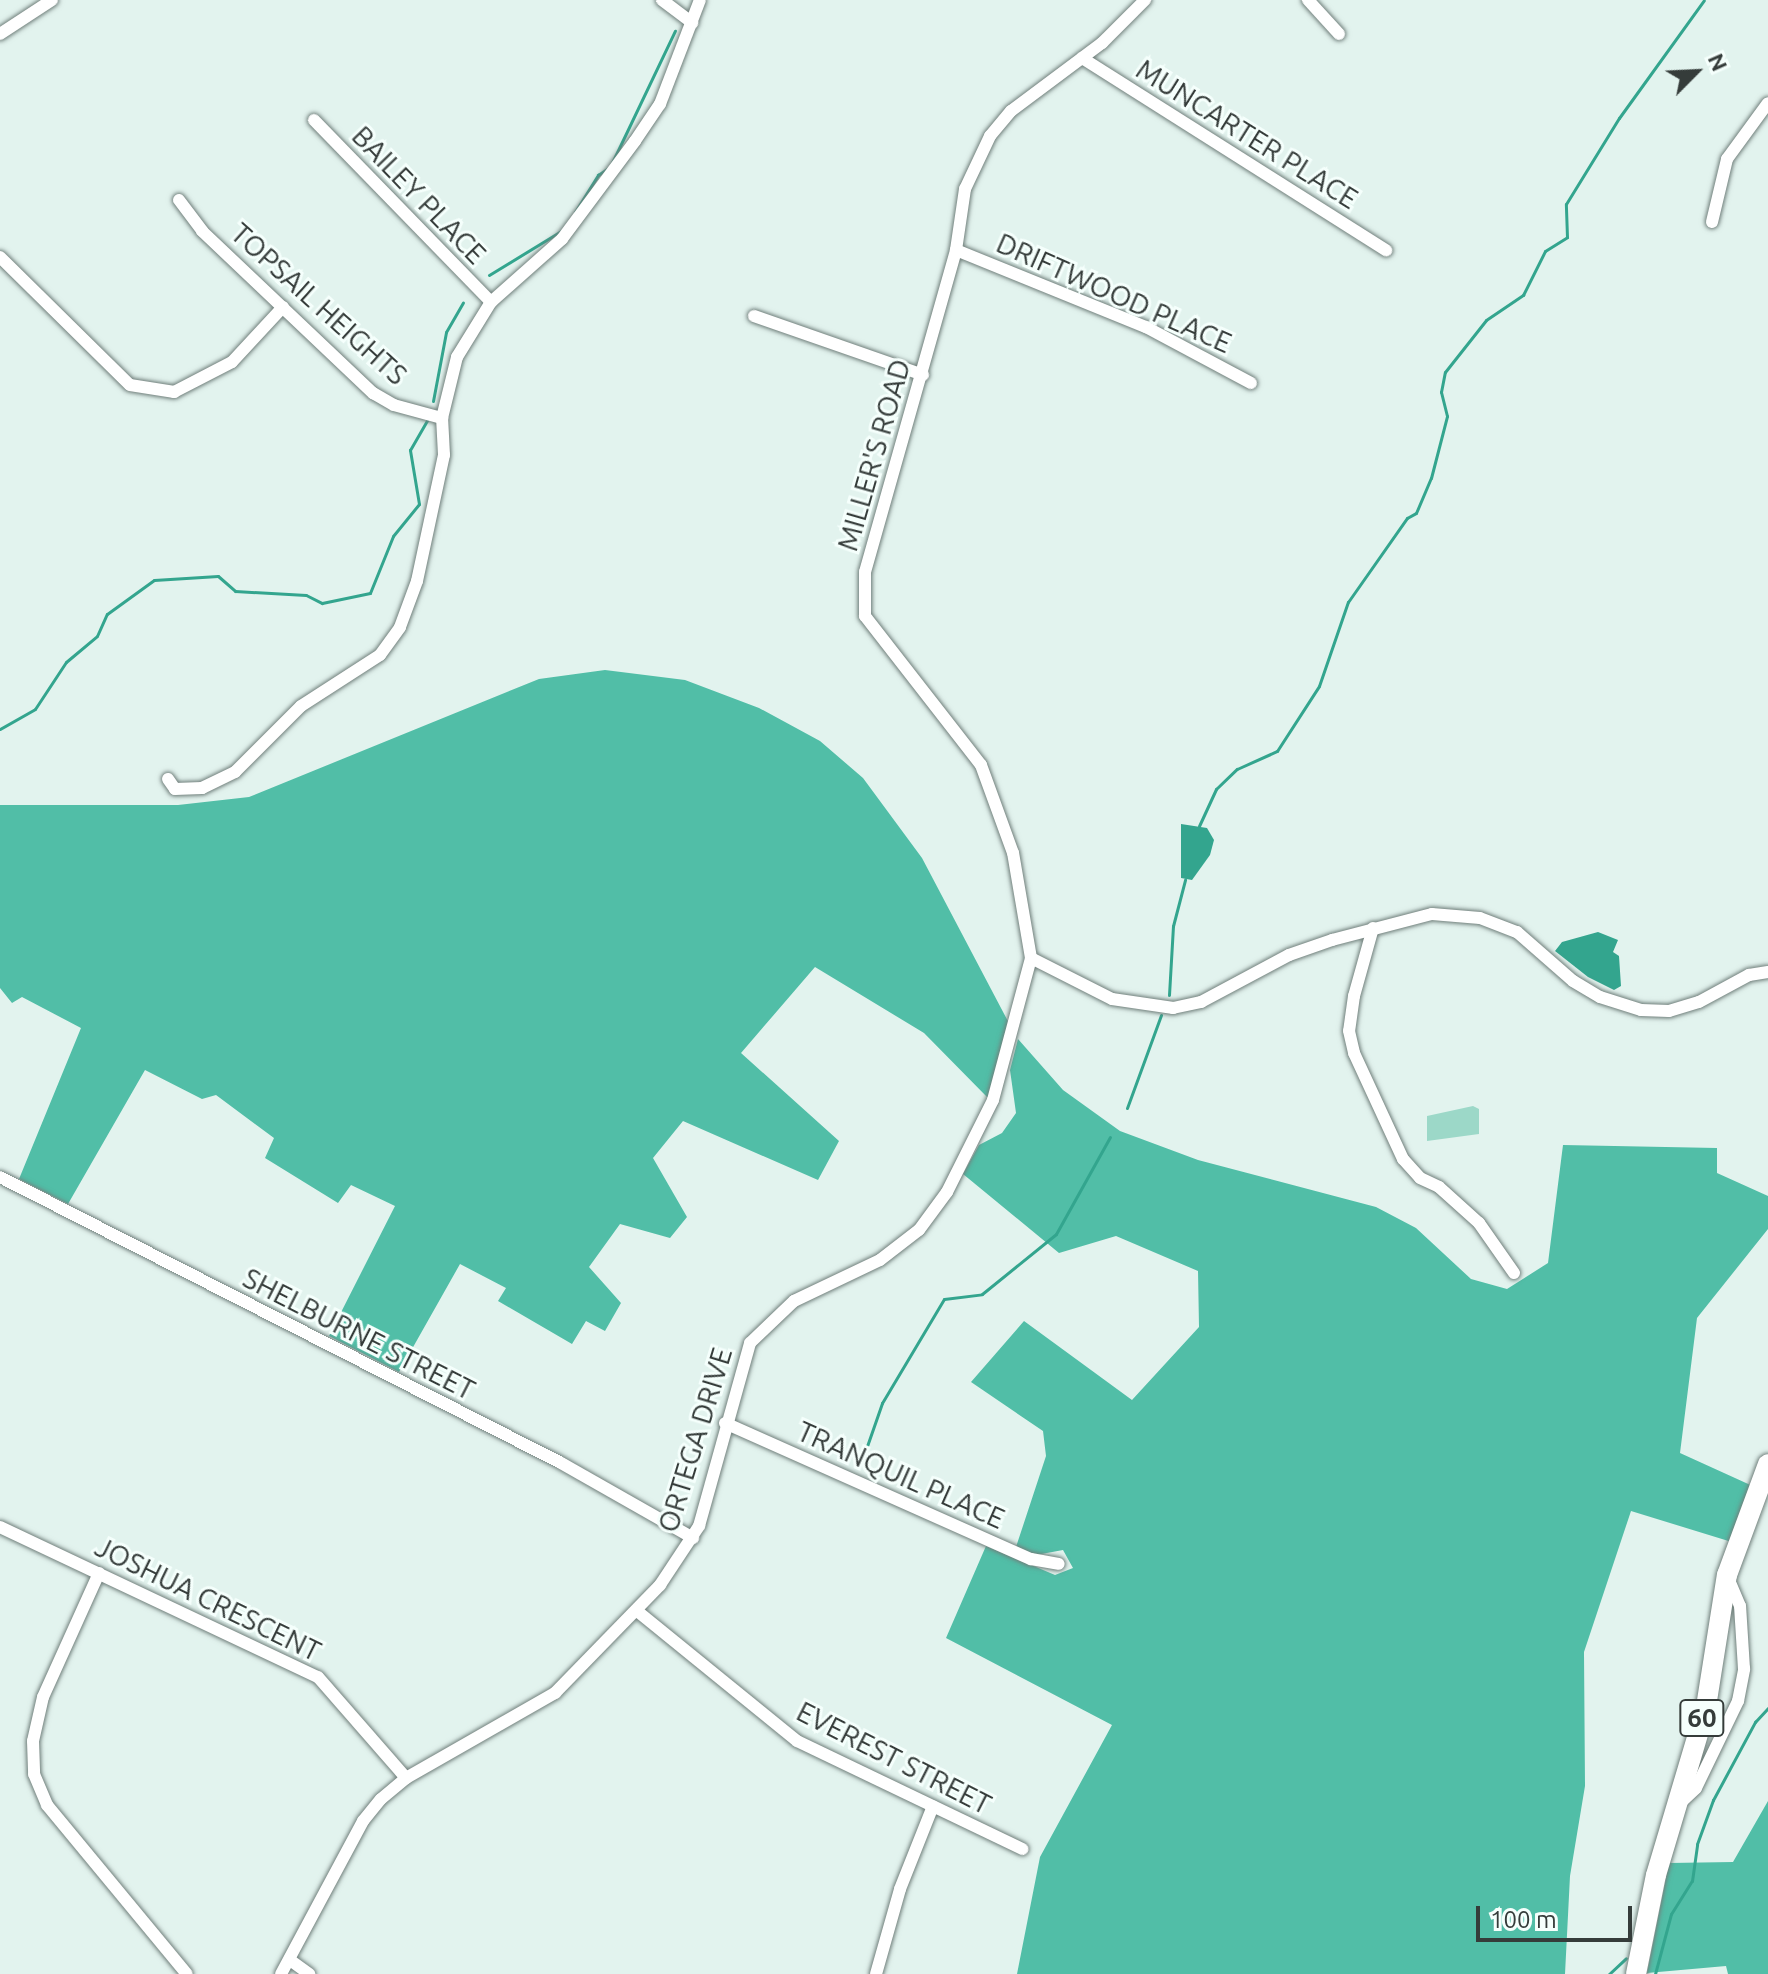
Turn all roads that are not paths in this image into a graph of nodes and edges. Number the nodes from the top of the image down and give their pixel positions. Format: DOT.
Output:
graph roads {
  1 [pos="52,0"];
  2 [pos="662,0"];
  3 [pos="700,0"];
  4 [pos="1145,0"];
  5 [pos="1308,0"];
  6 [pos="692,23"];
  7 [pos="0,34"];
  8 [pos="1339,34"];
  9 [pos="1082,58"];
  10 [pos="1768,103"];
  11 [pos="314,120"];
  12 [pos="179,200"];
  13 [pos="1712,222"];
  14 [pos="956,250"];
  15 [pos="1386,250"];
  16 [pos="0,257"];
  17 [pos="491,302"];
  18 [pos="283,307"];
  19 [pos="754,316"];
  20 [pos="923,375"];
  21 [pos="1251,383"];
  22 [pos="442,418"];
  23 [pos="168,779"];
  24 [pos="1373,928"];
  25 [pos="1031,958"];
  26 [pos="1768,972"];
  27 [pos="0,1177"];
  28 [pos="1514,1273"];
  29 [pos="725,1423"];
  30 [pos="1768,1464"];
  31 [pos="0,1527"];
  32 [pos="693,1538"];
  33 [pos="1059,1564"];
  34 [pos="99,1573"];
  35 [pos="1727,1575"];
  36 [pos="637,1611"];
  37 [pos="406,1778"];
  38 [pos="933,1806"];
  39 [pos="1674,1809"];
  40 [pos="1022,1849"];
  41 [pos="290,1960"];
  42 [pos="187,1974"];
  43 [pos="281,1974"];
  44 [pos="309,1974"];
  45 [pos="876,1974"];
  46 [pos="1636,1974"];
  1 -- 7 [label="street"];
  2 -- 6 [label="street"];
  3 -- 6 [label="street"];
  4 -- 9 [label="street, MILLER'S ROAD"];
  5 -- 8 [label="street"];
  6 -- 17 [label="street"];
  9 -- 14 [label="street, MILLER'S ROAD"];
  9 -- 15 [label="street, MUNCARTER PLACE"];
  10 -- 13 [label="street"];
  11 -- 17 [label="street, BAILEY PLACE"];
  12 -- 18 [label="street, TOPSAIL HEIGHTS"];
  14 -- 20 [label="street, MILLER'S ROAD"];
  14 -- 21 [label="street, DRIFTWOOD PLACE"];
  16 -- 18 [label="street"];
  17 -- 22 [label="street"];
  18 -- 22 [label="street, TOPSAIL HEIGHTS"];
  19 -- 20 [label="street"];
  20 -- 25 [label="street, MILLER'S ROAD"];
  22 -- 23 [label="street"];
  24 -- 25 [label="street"];
  24 -- 26 [label="street"];
  24 -- 28 [label="street"];
  25 -- 29 [label="street, ORTEGA DRIVE"];
  27 -- 32 [label="street, SHELBURNE STREET"];
  29 -- 32 [label="street, ORTEGA DRIVE"];
  29 -- 33 [label="street, TRANQUIL PLACE"];
  30 -- 35 [label="main road, 60"];
  31 -- 34 [label="street, JOSHUA CRESCENT"];
  32 -- 36 [label="street, ORTEGA DRIVE"];
  34 -- 37 [label="street, JOSHUA CRESCENT"];
  34 -- 42 [label="street"];
  35 -- 39 [label="main road, 60"];
  35 -- 39 [label="street"];
  36 -- 37 [label="street, ORTEGA DRIVE"];
  36 -- 38 [label="street, EVEREST STREET"];
  37 -- 41 [label="street, ORTEGA DRIVE"];
  38 -- 40 [label="street, EVEREST STREET"];
  38 -- 45 [label="street"];
  39 -- 46 [label="main road, 60"];
  41 -- 43 [label="street, ORTEGA DRIVE"];
  41 -- 44 [label="street"];
}
